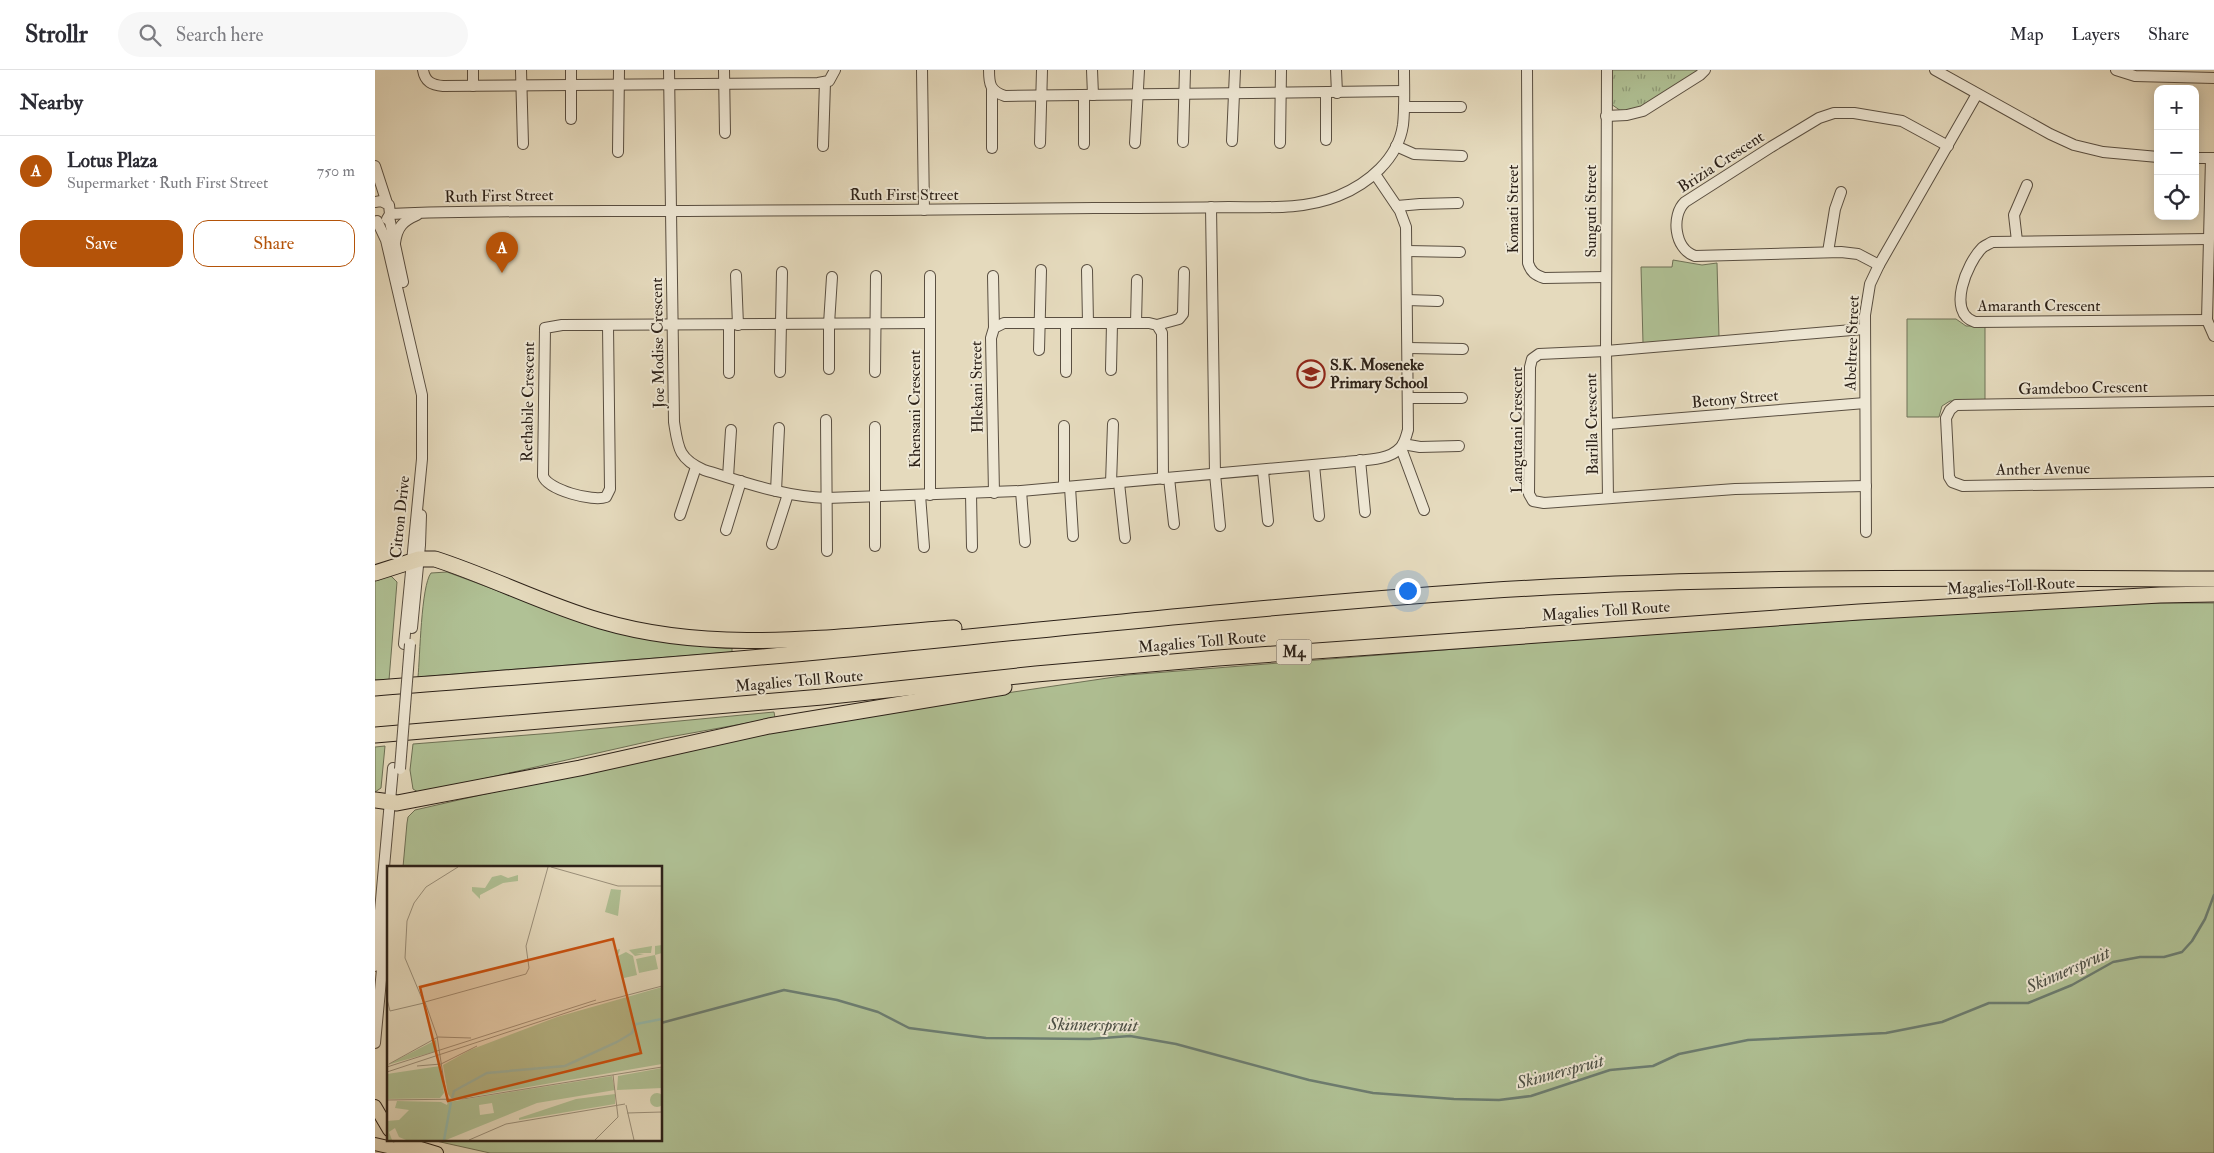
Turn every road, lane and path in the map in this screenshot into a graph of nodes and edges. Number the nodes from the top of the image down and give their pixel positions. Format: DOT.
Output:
graph roads {
  1 [pos="423,70"];
  2 [pos="473,70"];
  3 [pos="521,70"];
  4 [pos="571,70"];
  5 [pos="619,70"];
  6 [pos="669,70"];
  7 [pos="724,70"];
  8 [pos="835,70"];
  9 [pos="922,70"];
  10 [pos="989,70"];
  11 [pos="1042,70"];
  12 [pos="1092,70"];
  13 [pos="1139,70"];
  14 [pos="1185,70"];
  15 [pos="1235,70"];
  16 [pos="1281,70"];
  17 [pos="1336,70"];
  18 [pos="1404,70"];
  19 [pos="1527,70"];
  20 [pos="1607,70"];
  21 [pos="1705,70"];
  22 [pos="1935,70"];
  23 [pos="2116,70"];
  24 [pos="2208,75"];
  25 [pos="825,82"];
  26 [pos="724,83"];
  27 [pos="619,84"];
  28 [pos="669,84"];
  29 [pos="521,85"];
  30 [pos="571,85"];
  31 [pos="473,86"];
  32 [pos="992,90"];
  33 [pos="1404,91"];
  34 [pos="1331,93"];
  35 [pos="1184,94"];
  36 [pos="1234,94"];
  37 [pos="1280,94"];
  38 [pos="1977,94"];
  39 [pos="1088,95"];
  40 [pos="1138,95"];
  41 [pos="1042,96"];
  42 [pos="1404,107"];
  43 [pos="1461,108"];
  44 [pos="1607,116"];
  45 [pos="571,119"];
  46 [pos="725,132"];
  47 [pos="1326,140"];
  48 [pos="1232,141"];
  49 [pos="1183,142"];
  50 [pos="1040,143"];
  51 [pos="1135,143"];
  52 [pos="1280,143"];
  53 [pos="523,144"];
  54 [pos="1084,144"];
  55 [pos="823,146"];
  56 [pos="1396,146"];
  57 [pos="1948,146"];
  58 [pos="991,148"];
  59 [pos="618,152"];
  60 [pos="1462,156"];
  61 [pos="2154,157"];
  62 [pos="2199,158"];
  63 [pos="2213,158"];
  64 [pos="375,166"];
  65 [pos="1375,174"];
  66 [pos="2027,185"];
  67 [pos="1841,192"];
  68 [pos="375,202"];
  69 [pos="387,203"];
  70 [pos="1458,203"];
  71 [pos="1397,206"];
  72 [pos="1211,207"];
  73 [pos="924,210"];
  74 [pos="672,211"];
  75 [pos="421,212"];
  76 [pos="390,215"];
  77 [pos="376,224"];
  78 [pos="2208,240"];
  79 [pos="2017,241"];
  80 [pos="391,246"];
  81 [pos="1407,252"];
  82 [pos="1460,252"];
  83 [pos="1828,252"];
  84 [pos="1879,265"];
  85 [pos="1041,270"];
  86 [pos="1087,270"];
  87 [pos="782,272"];
  88 [pos="1184,272"];
  89 [pos="736,276"];
  90 [pos="876,276"];
  91 [pos="930,276"];
  92 [pos="993,276"];
  93 [pos="832,277"];
  94 [pos="1605,277"];
  95 [pos="1137,280"];
  96 [pos="1407,300"];
  97 [pos="1438,301"];
  98 [pos="2207,320"];
  99 [pos="929,323"];
  100 [pos="1039,323"];
  101 [pos="1065,323"];
  102 [pos="1088,323"];
  103 [pos="1112,323"];
  104 [pos="1136,323"];
  105 [pos="781,324"];
  106 [pos="829,324"];
  107 [pos="877,324"];
  108 [pos="673,325"];
  109 [pos="733,325"];
  110 [pos="1157,325"];
  111 [pos="608,326"];
  112 [pos="994,328"];
  113 [pos="1864,329"];
  114 [pos="2214,336"];
  115 [pos="1408,348"];
  116 [pos="1463,349"];
  117 [pos="1039,350"];
  118 [pos="1606,351"];
  119 [pos="829,369"];
  120 [pos="1111,370"];
  121 [pos="780,372"];
  122 [pos="875,372"];
  123 [pos="1066,372"];
  124 [pos="729,373"];
  125 [pos="1408,398"];
  126 [pos="1462,398"];
  127 [pos="2214,401"];
  128 [pos="1865,403"];
  129 [pos="1953,407"];
  130 [pos="826,420"];
  131 [pos="1113,424"];
  132 [pos="1608,424"];
  133 [pos="1064,426"];
  134 [pos="875,427"];
  135 [pos="779,428"];
  136 [pos="731,430"];
  137 [pos="1402,446"];
  138 [pos="1459,446"];
  139 [pos="1360,460"];
  140 [pos="696,466"];
  141 [pos="1314,466"];
  142 [pos="1263,470"];
  143 [pos="1215,474"];
  144 [pos="728,477"];
  145 [pos="1166,478"];
  146 [pos="741,481"];
  147 [pos="2214,482"];
  148 [pos="1115,483"];
  149 [pos="1866,486"];
  150 [pos="1067,487"];
  151 [pos="776,491"];
  152 [pos="1021,491"];
  153 [pos="994,493"];
  154 [pos="788,494"];
  155 [pos="971,494"];
  156 [pos="925,495"];
  157 [pos="875,496"];
  158 [pos="827,498"];
  159 [pos="1608,498"];
  160 [pos="1424,510"];
  161 [pos="1365,512"];
  162 [pos="680,514"];
  163 [pos="1319,516"];
  164 [pos="1268,521"];
  165 [pos="1174,524"];
  166 [pos="1220,526"];
  167 [pos="726,530"];
  168 [pos="1866,532"];
  169 [pos="1073,536"];
  170 [pos="1125,538"];
  171 [pos="1025,542"];
  172 [pos="772,544"];
  173 [pos="875,546"];
  174 [pos="924,546"];
  175 [pos="972,547"];
  176 [pos="827,551"];
  177 [pos="415,560"];
  178 [pos="375,573"];
  179 [pos="2214,579"];
  180 [pos="2214,594"];
  181 [pos="1230,610"];
  182 [pos="1218,658"];
  183 [pos="375,688"];
  184 [pos="375,735"];
  185 [pos="387,802"];
  186 [pos="391,866"];
  187 [pos="387,917"];
  188 [pos="375,966"];
  189 [pos="375,1043"];
  190 [pos="375,1106"];
  191 [pos="387,1127"];
  192 [pos="400,1140"];
  193 [pos="375,1144"];
  194 [pos="414,1153"];
  195 [pos="437,1153"];
  1 -- 31 [label="street"];
  2 -- 31 [label="street"];
  3 -- 29 [label="street"];
  4 -- 30 [label="street"];
  5 -- 27 [label="street"];
  6 -- 28 [label="street, Joe Modise Crescent"];
  7 -- 26 [label="street"];
  8 -- 25 [label="street"];
  9 -- 73 [label="street"];
  10 -- 32 [label="street"];
  11 -- 41 [label="street"];
  12 -- 39 [label="street"];
  13 -- 40 [label="street"];
  14 -- 35 [label="street"];
  15 -- 36 [label="street"];
  16 -- 37 [label="street"];
  17 -- 34 [label="street"];
  18 -- 33 [label="street, Ruth First Street"];
  19 -- 94 [label="street, Komati Street"];
  20 -- 44 [label="street, Sunguti Street"];
  21 -- 44 [label="street"];
  22 -- 38 [label="street"];
  23 -- 24 [label="street"];
  25 -- 26 [label="street"];
  25 -- 55 [label="street"];
  26 -- 28 [label="street"];
  26 -- 46 [label="street"];
  27 -- 28 [label="street"];
  27 -- 30 [label="street"];
  27 -- 59 [label="street"];
  28 -- 74 [label="street, Joe Modise Crescent"];
  29 -- 30 [label="street"];
  29 -- 31 [label="street"];
  29 -- 53 [label="street"];
  30 -- 45 [label="street"];
  32 -- 41 [label="street"];
  32 -- 58 [label="street"];
  33 -- 34 [label="street"];
  33 -- 42 [label="street, Ruth First Street"];
  34 -- 37 [label="street"];
  34 -- 47 [label="street"];
  35 -- 36 [label="street"];
  35 -- 40 [label="street"];
  35 -- 49 [label="street"];
  36 -- 37 [label="street"];
  36 -- 48 [label="street"];
  37 -- 52 [label="street"];
  38 -- 57 [label="street, Abeltree Street"];
  38 -- 61 [label="street"];
  39 -- 40 [label="street"];
  39 -- 41 [label="street"];
  39 -- 54 [label="street"];
  40 -- 51 [label="street"];
  41 -- 50 [label="street"];
  42 -- 43 [label="street"];
  42 -- 56 [label="street, Ruth First Street"];
  44 -- 94 [label="street, Sunguti Street"];
  56 -- 60 [label="street"];
  56 -- 65 [label="street, Ruth First Street"];
  57 -- 83 [label="street, Brizia Crescent"];
  57 -- 84 [label="street, Abeltree Street"];
  62 -- 63 [label="street"];
  63 -- 78 [label="street"];
  64 -- 69 [label="street, Citron Drive"];
  65 -- 71 [label="street"];
  65 -- 72 [label="street, Ruth First Street"];
  66 -- 79 [label="street"];
  67 -- 83 [label="street"];
  68 -- 69 [label="street"];
  69 -- 76 [label="street, Citron Drive"];
  70 -- 71 [label="street"];
  71 -- 81 [label="street"];
  72 -- 73 [label="street, Ruth First Street"];
  72 -- 143 [label="street"];
  73 -- 74 [label="street, Ruth First Street"];
  74 -- 75 [label="street, Ruth First Street"];
  74 -- 108 [label="street, Joe Modise Crescent"];
  75 -- 76 [label="street, Ruth First Street"];
  75 -- 80 [label="street"];
  76 -- 77 [label="street, Citron Drive"];
  76 -- 80 [label="street, Citron Drive"];
  77 -- 80 [label="street, Citron Drive"];
  78 -- 79 [label="street, Amaranth Crescent"];
  78 -- 98 [label="street"];
  79 -- 98 [label="street, Amaranth Crescent"];
  80 -- 177 [label="street, Citron Drive"];
  81 -- 82 [label="street"];
  81 -- 96 [label="street"];
  83 -- 84 [label="street, Brizia Crescent"];
  84 -- 113 [label="street, Abeltree Street"];
  85 -- 100 [label="street"];
  86 -- 102 [label="street"];
  87 -- 105 [label="street"];
  88 -- 110 [label="street, Hlekani Street"];
  89 -- 109 [label="street"];
  90 -- 107 [label="street"];
  91 -- 99 [label="street, Khensani Crescent"];
  92 -- 112 [label="street"];
  93 -- 106 [label="street"];
  94 -- 118 [label="street, Sunguti Street"];
  95 -- 104 [label="street"];
  96 -- 97 [label="street"];
  96 -- 115 [label="street"];
  98 -- 114 [label="street"];
  99 -- 107 [label="street"];
  99 -- 156 [label="street, Khensani Crescent"];
  100 -- 101 [label="street, Hlekani Street"];
  100 -- 112 [label="street, Hlekani Street"];
  100 -- 117 [label="street"];
  101 -- 102 [label="street, Hlekani Street"];
  101 -- 123 [label="street"];
  102 -- 103 [label="street, Hlekani Street"];
  103 -- 104 [label="street, Hlekani Street"];
  103 -- 120 [label="street"];
  104 -- 110 [label="street, Hlekani Street"];
  105 -- 106 [label="street"];
  105 -- 109 [label="street"];
  105 -- 121 [label="street"];
  106 -- 107 [label="street"];
  106 -- 119 [label="street"];
  107 -- 122 [label="street"];
  108 -- 109 [label="street"];
  108 -- 111 [label="street, Rethabile Crescent"];
  108 -- 140 [label="street, Joe Modise Crescent"];
  109 -- 124 [label="street"];
  110 -- 145 [label="street"];
  111 -- 111 [label="street, Rethabile Crescent"];
  112 -- 153 [label="street, Hlekani Street"];
  113 -- 118 [label="street, Barilla Crescent"];
  113 -- 128 [label="street, Abeltree Street"];
  115 -- 116 [label="street"];
  115 -- 125 [label="street"];
  118 -- 132 [label="street, Barilla Crescent"];
  118 -- 159 [label="street, Langutani Crescent"];
  125 -- 126 [label="street"];
  125 -- 137 [label="street"];
  127 -- 129 [label="street, Gamdeboo Crescent"];
  128 -- 132 [label="street, Betony Street"];
  128 -- 149 [label="street, Abeltree Street"];
  129 -- 147 [label="street, Anther Avenue"];
  130 -- 158 [label="street"];
  131 -- 148 [label="street"];
  132 -- 159 [label="street, Barilla Crescent"];
  133 -- 150 [label="street"];
  134 -- 157 [label="street"];
  135 -- 151 [label="street"];
  136 -- 144 [label="street"];
  137 -- 138 [label="street"];
  137 -- 139 [label="street, Joe Modise Crescent"];
  137 -- 160 [label="street"];
  139 -- 141 [label="street, Joe Modise Crescent"];
  139 -- 161 [label="street"];
  140 -- 144 [label="street, Joe Modise Crescent"];
  140 -- 162 [label="street"];
  141 -- 142 [label="street, Joe Modise Crescent"];
  141 -- 163 [label="street"];
  142 -- 143 [label="street, Joe Modise Crescent"];
  142 -- 164 [label="street"];
  143 -- 145 [label="street, Joe Modise Crescent"];
  143 -- 166 [label="street"];
  144 -- 146 [label="street, Joe Modise Crescent"];
  145 -- 148 [label="street, Joe Modise Crescent"];
  145 -- 165 [label="street"];
  146 -- 151 [label="street, Joe Modise Crescent"];
  146 -- 167 [label="street"];
  148 -- 150 [label="street, Joe Modise Crescent"];
  148 -- 170 [label="street"];
  149 -- 159 [label="street"];
  149 -- 168 [label="street, Abeltree Street"];
  150 -- 152 [label="street, Joe Modise Crescent"];
  150 -- 169 [label="street"];
  151 -- 154 [label="street, Joe Modise Crescent"];
  152 -- 153 [label="street, Joe Modise Crescent"];
  152 -- 171 [label="street"];
  153 -- 155 [label="street, Joe Modise Crescent"];
  154 -- 158 [label="street, Joe Modise Crescent"];
  154 -- 172 [label="street"];
  155 -- 156 [label="street, Joe Modise Crescent"];
  155 -- 175 [label="street"];
  156 -- 157 [label="street, Joe Modise Crescent"];
  156 -- 174 [label="street"];
  157 -- 158 [label="street, Joe Modise Crescent"];
  157 -- 173 [label="street"];
  158 -- 176 [label="street"];
  177 -- 178 [label="highway"];
  177 -- 181 [label="highway"];
  177 -- 185 [label="street, Citron Drive, bridge"];
  179 -- 181 [label="highway, Magalies Toll Route"];
  180 -- 182 [label="highway, Magalies Toll Route / M4"];
  181 -- 183 [label="highway, Magalies Toll Route"];
  182 -- 184 [label="highway, Magalies Toll Route / M4"];
  182 -- 185 [label="highway"];
  185 -- 186 [label="street, Citron Drive"];
  185 -- 188 [label="street, Citron Drive"];
  187 -- 189 [label="street"];
  190 -- 191 [label="main road"];
  192 -- 195 [label="main road"];
  193 -- 194 [label="main road"];
}
